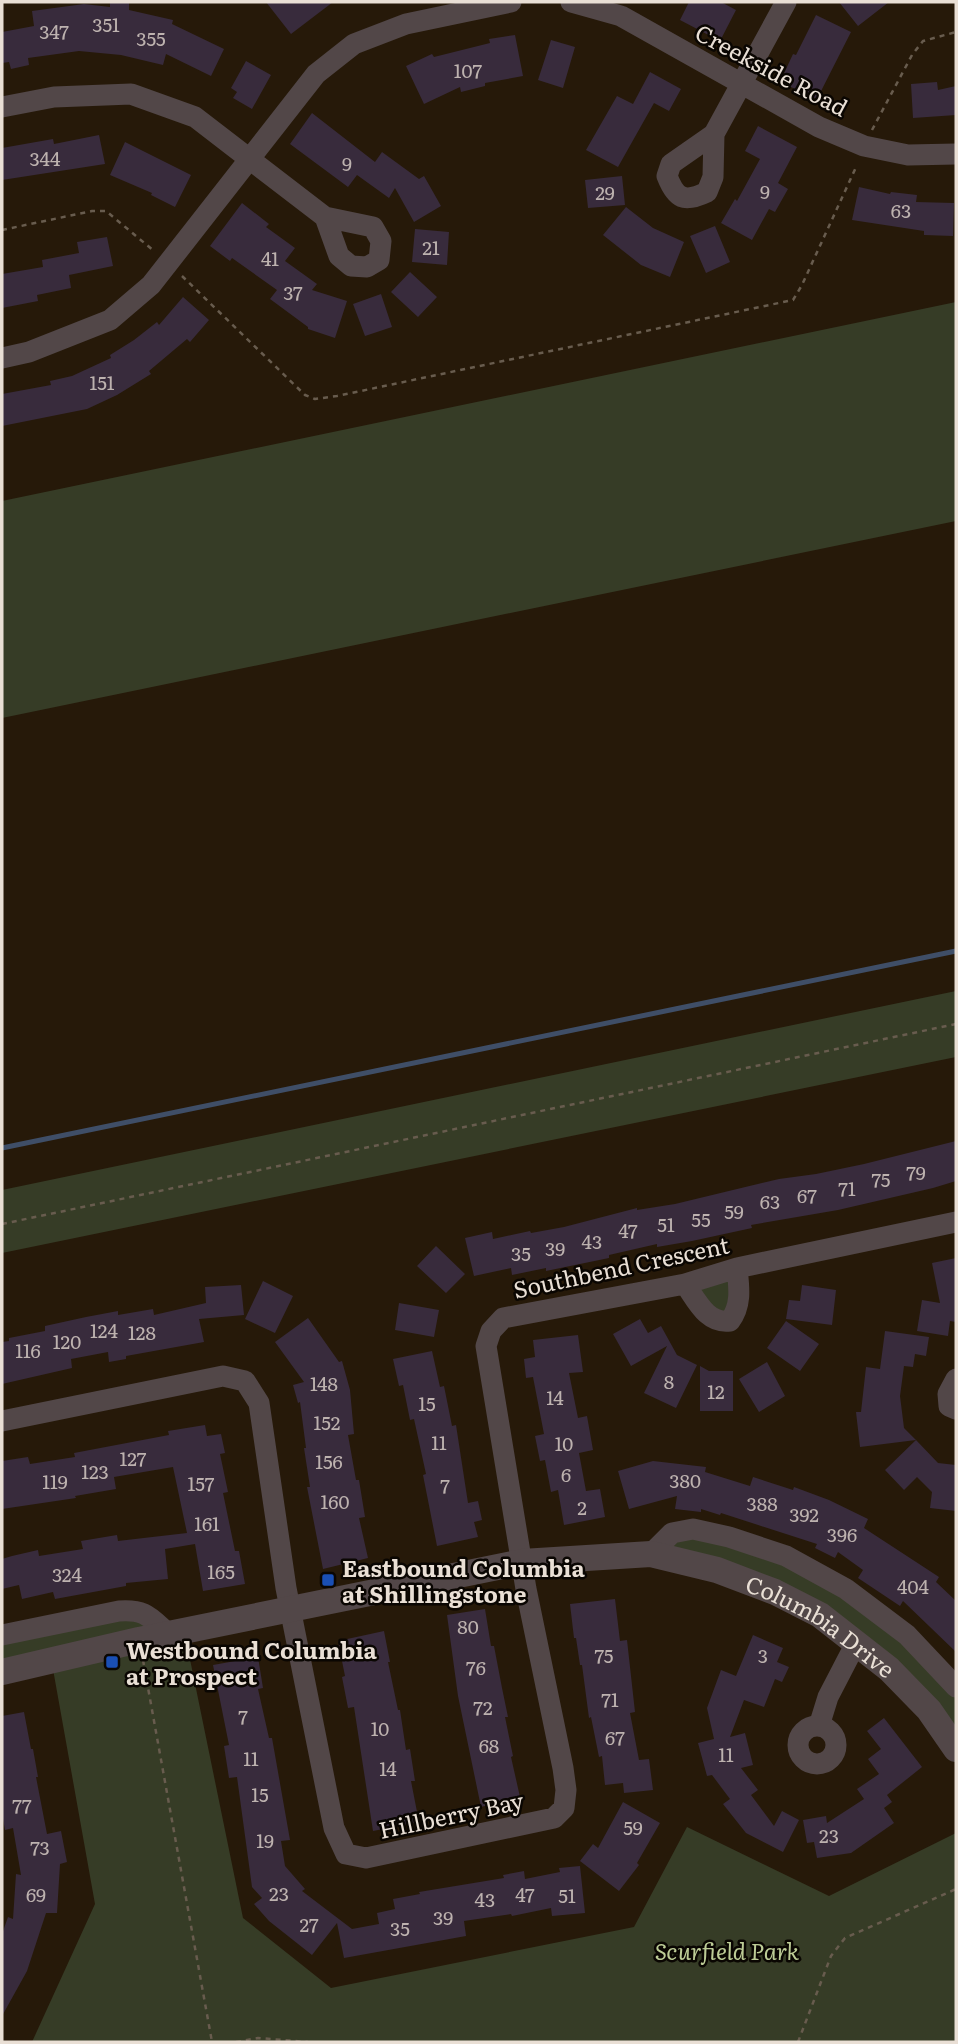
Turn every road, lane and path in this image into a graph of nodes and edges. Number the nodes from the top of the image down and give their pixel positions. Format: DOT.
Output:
graph roads {
  1 [pos="509,2"];
  2 [pos="571,2"];
  3 [pos="786,2"];
  4 [pos="956,32"];
  5 [pos="740,84"];
  6 [pos="2,107"];
  7 [pos="713,134"];
  8 [pos="864,146"];
  9 [pos="956,154"];
  10 [pos="250,158"];
  11 [pos="325,217"];
  12 [pos="2,230"];
  13 [pos="169,264"];
  14 [pos="2,358"];
  15 [pos="956,1024"];
  16 [pos="956,1222"];
  17 [pos="2,1224"];
  18 [pos="737,1268"];
  19 [pos="685,1284"];
  20 [pos="956,1379"];
  21 [pos="956,1409"];
  22 [pos="2,1421"];
  23 [pos="651,1554"];
  24 [pos="522,1562"];
  25 [pos="290,1609"];
  26 [pos="2,1635"];
  27 [pos="170,1635"];
  28 [pos="139,1640"];
  29 [pos="856,1643"];
  30 [pos="2,1672"];
  31 [pos="956,1687"];
  32 [pos="820,1726"];
  33 [pos="956,1749"];
  34 [pos="956,1889"];
  35 [pos="212,2042"];
  36 [pos="236,2042"];
  37 [pos="308,2042"];
  38 [pos="798,2042"];
  1 -- 10 [label="street"];
  2 -- 5 [label="street, Creekside Road"];
  3 -- 5 [label="street"];
  4 -- 8 [label="path"];
  5 -- 7 [label="street"];
  5 -- 8 [label="street, Creekside Road"];
  6 -- 10 [label="street"];
  8 -- 9 [label="street, Creekside Road"];
  8 -- 13 [label="path"];
  10 -- 11 [label="street"];
  10 -- 13 [label="street"];
  12 -- 13 [label="path"];
  13 -- 14 [label="street"];
  15 -- 17 [label="path"];
  16 -- 18 [label="street, Southbend Crescent"];
  18 -- 19 [label="street, Southbend Crescent"];
  18 -- 19 [label="street"];
  19 -- 24 [label="street, Southbend Crescent"];
  20 -- 21 [label="street"];
  22 -- 25 [label="street"];
  23 -- 24 [label="street, Columbia Drive"];
  23 -- 29 [label="street, Columbia Drive"];
  23 -- 31 [label="street, Columbia Drive"];
  24 -- 25 [label="street, Columbia Drive"];
  24 -- 25 [label="street, Hillberry Bay"];
  25 -- 27 [label="street, Columbia Drive"];
  26 -- 27 [label="street"];
  27 -- 28 [label="street, Columbia Drive"];
  28 -- 30 [label="street, Columbia Drive"];
  28 -- 35 [label="path"];
  29 -- 32 [label="street"];
  29 -- 33 [label="street, Columbia Drive"];
  34 -- 38 [label="path"];
  36 -- 37 [label="path"];
}
